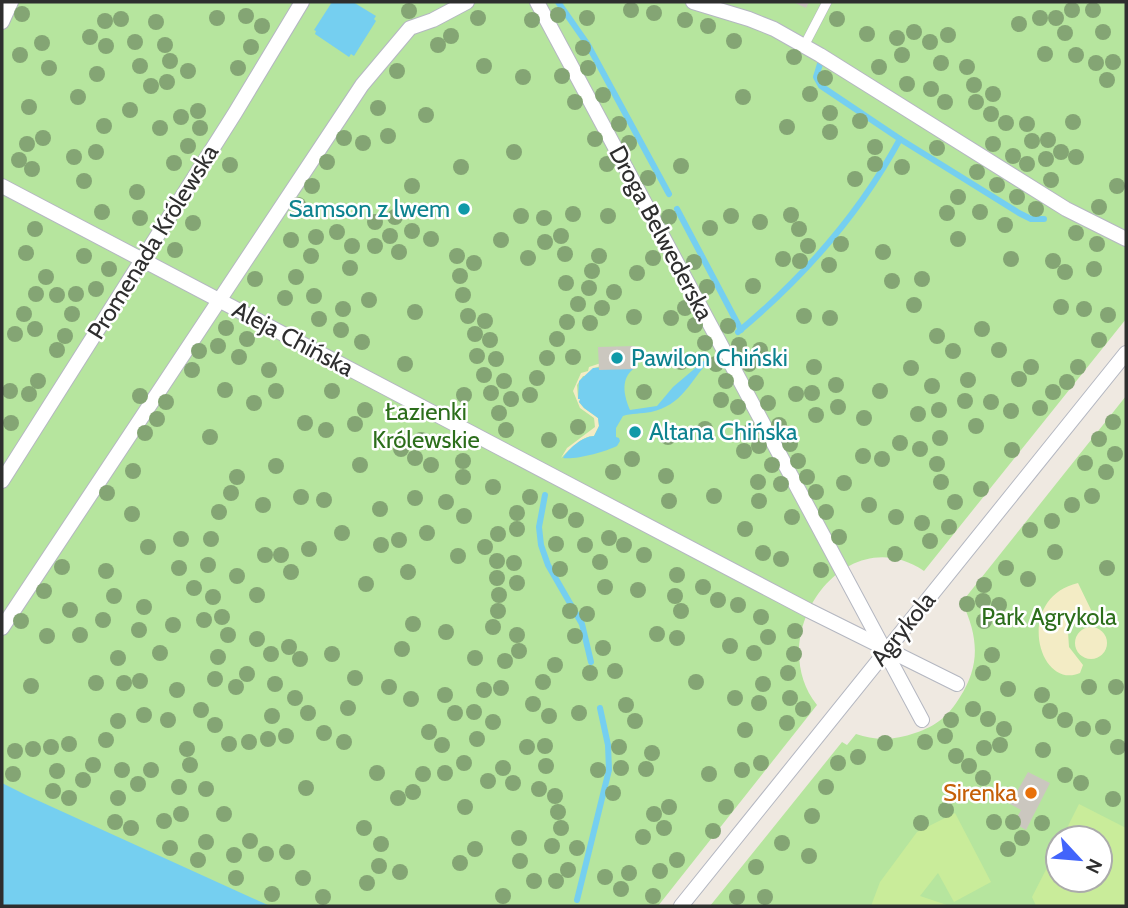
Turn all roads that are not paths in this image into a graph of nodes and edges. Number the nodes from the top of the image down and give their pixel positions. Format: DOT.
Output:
graph roads {
  1 [pos="11,2"];
  2 [pos="302,2"];
  3 [pos="467,2"];
  4 [pos="537,2"];
  5 [pos="693,2"];
  6 [pos="827,2"];
  7 [pos="2,22"];
  8 [pos="804,46"];
  9 [pos="2,186"];
  10 [pos="1126,239"];
  11 [pos="142,260"];
  12 [pos="219,300"];
  13 [pos="1126,353"];
  14 [pos="2,481"];
  15 [pos="2,628"];
  16 [pos="886,649"];
  17 [pos="957,684"];
  18 [pos="922,720"];
  19 [pos="681,906"];
  1 -- 7 [label="street"];
  2 -- 11 [label="street, Promenada Królewska"];
  3 -- 12 [label="street"];
  4 -- 16 [label="street, Droga Belwederska"];
  5 -- 8 [label="street"];
  6 -- 8 [label="lane"];
  8 -- 10 [label="street"];
  9 -- 11 [label="street, Aleja Chińska"];
  11 -- 12 [label="street, Aleja Chińska"];
  11 -- 14 [label="street, Promenada Królewska"];
  12 -- 15 [label="street"];
  12 -- 16 [label="street, Aleja Chińska"];
  13 -- 16 [label="street, Agrykola"];
  16 -- 17 [label="street, Aleja Chińska"];
  16 -- 18 [label="street, Droga Belwederska"];
  16 -- 19 [label="street, Agrykola"];
}
